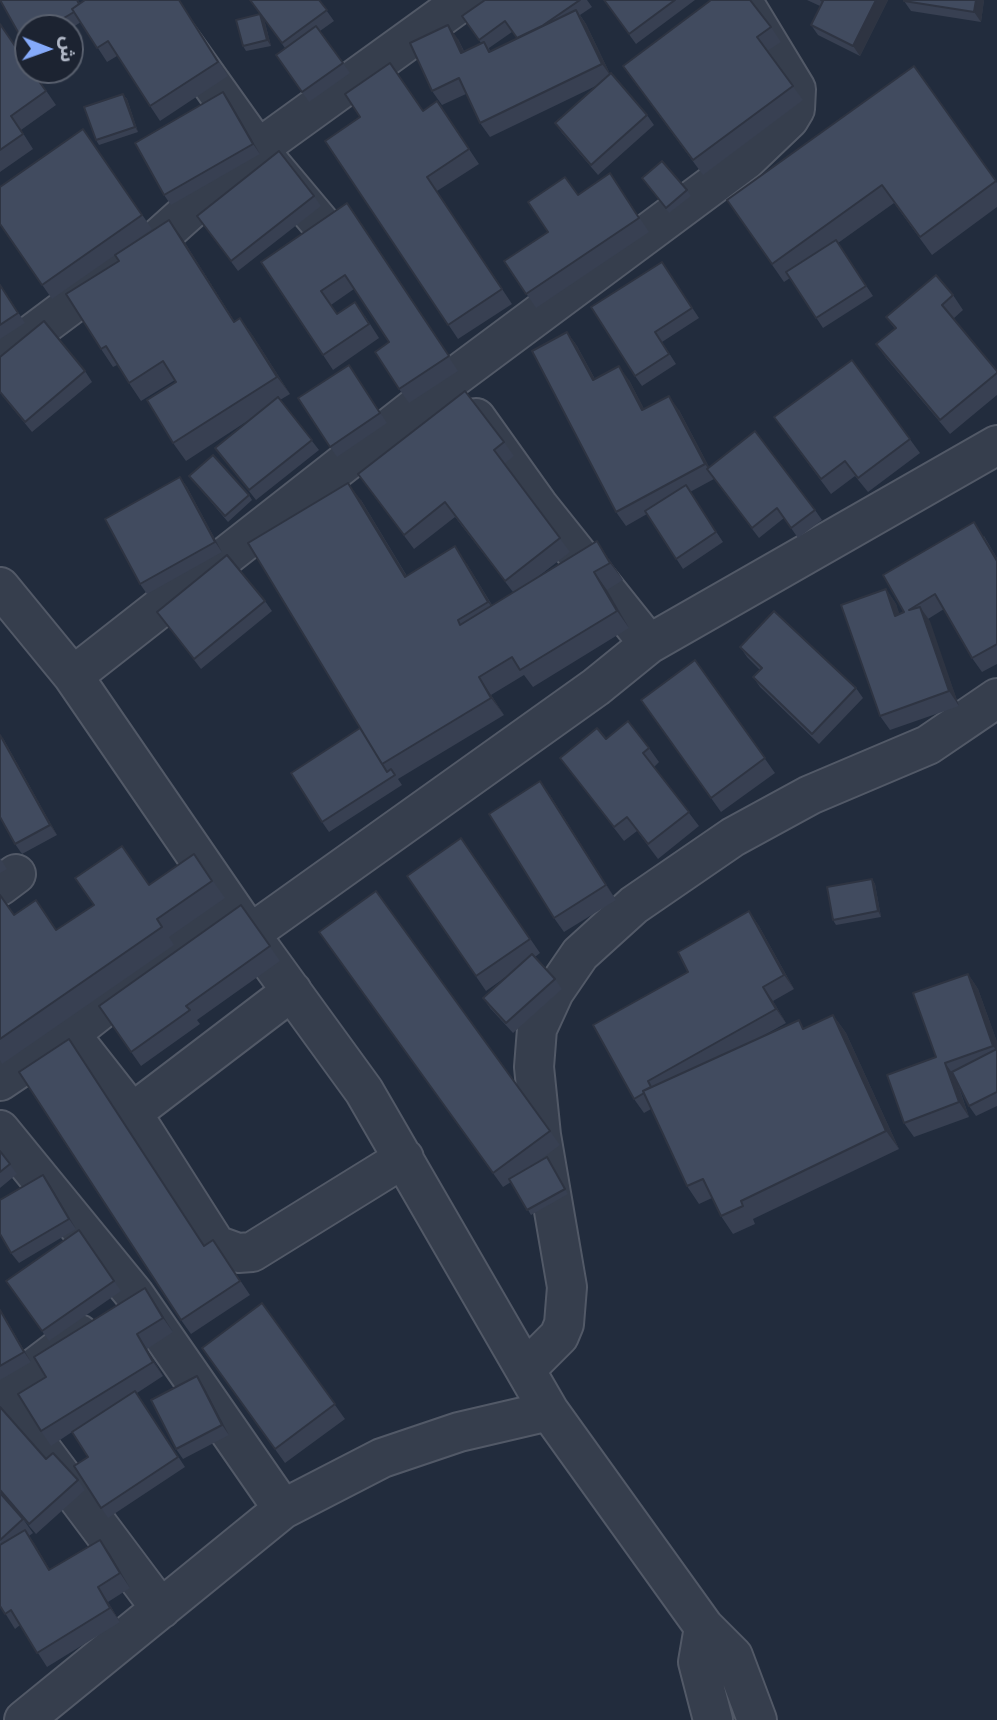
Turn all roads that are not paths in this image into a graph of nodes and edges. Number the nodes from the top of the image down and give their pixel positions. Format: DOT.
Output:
graph roads {
  1 [pos="152,0"];
  2 [pos="464,0"];
  3 [pos="742,0"];
  4 [pos="258,149"];
  5 [pos="376,290"];
  6 [pos="425,351"];
  7 [pos="0,358"];
  8 [pos="449,381"];
  9 [pos="997,445"];
  10 [pos="0,587"];
  11 [pos="649,644"];
  12 [pos="73,676"];
  13 [pos="997,698"];
  14 [pos="241,921"];
  15 [pos="292,991"];
  16 [pos="70,1034"];
  17 [pos="0,1081"];
  18 [pos="132,1113"];
  19 [pos="0,1130"];
  20 [pos="404,1158"];
  21 [pos="43,1186"];
  22 [pos="11,1207"];
  23 [pos="134,1294"];
  24 [pos="526,1369"];
  25 [pos="0,1394"];
  26 [pos="549,1411"];
  27 [pos="283,1509"];
  28 [pos="161,1609"];
  29 [pos="704,1627"];
  30 [pos="24,1720"];
  31 [pos="713,1720"];
  32 [pos="757,1720"];
  1 -- 4 [label="street"];
  2 -- 4 [label="street"];
  3 -- 8 [label="street"];
  4 -- 5 [label="street"];
  4 -- 7 [label="street"];
  6 -- 8 [label="street"];
  8 -- 11 [label="street"];
  8 -- 12 [label="street"];
  9 -- 11 [label="street"];
  10 -- 12 [label="street"];
  11 -- 14 [label="street"];
  12 -- 14 [label="street"];
  13 -- 24 [label="street"];
  14 -- 15 [label="street"];
  14 -- 16 [label="street"];
  15 -- 18 [label="street"];
  15 -- 20 [label="street"];
  16 -- 17 [label="street"];
  16 -- 18 [label="street"];
  18 -- 20 [label="street"];
  19 -- 21 [label="street"];
  20 -- 24 [label="street"];
  21 -- 22 [label="street"];
  21 -- 23 [label="street"];
  23 -- 25 [label="street"];
  23 -- 27 [label="street"];
  24 -- 26 [label="street"];
  25 -- 28 [label="street"];
  26 -- 27 [label="street"];
  26 -- 29 [label="street"];
  27 -- 28 [label="street"];
  28 -- 30 [label="street"];
  29 -- 31 [label="street"];
  29 -- 32 [label="street"];
}
